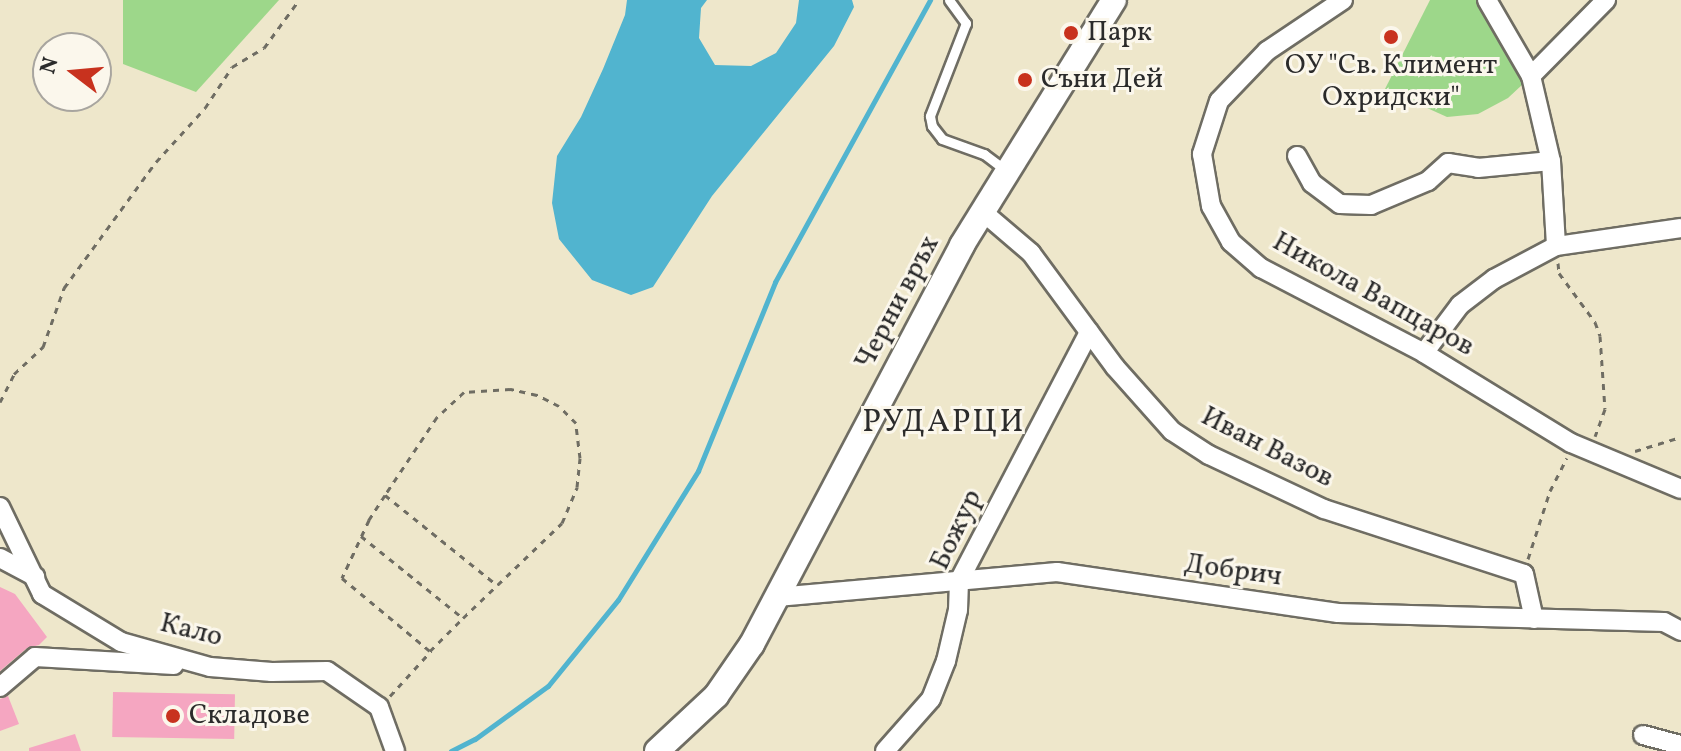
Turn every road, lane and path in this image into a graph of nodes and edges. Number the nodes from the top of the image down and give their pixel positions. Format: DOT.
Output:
graph roads {
  1 [pos="299,0"];
  2 [pos="949,0"];
  3 [pos="1114,0"];
  4 [pos="1343,0"];
  5 [pos="1487,0"];
  6 [pos="1606,0"];
  7 [pos="1531,76"];
  8 [pos="1297,156"];
  9 [pos="1551,161"];
  10 [pos="1007,172"];
  11 [pos="983,212"];
  12 [pos="1681,228"];
  13 [pos="1556,246"];
  14 [pos="1089,332"];
  15 [pos="1424,353"];
  16 [pos="0,402"];
  17 [pos="1681,437"];
  18 [pos="1581,447"];
  19 [pos="1609,459"];
  20 [pos="1681,489"];
  21 [pos="385,495"];
  22 [pos="0,507"];
  23 [pos="361,536"];
  24 [pos="0,558"];
  25 [pos="1524,574"];
  26 [pos="35,577"];
  27 [pos="959,581"];
  28 [pos="497,585"];
  29 [pos="777,597"];
  30 [pos="463,618"];
  31 [pos="1534,619"];
  32 [pos="1681,631"];
  33 [pos="432,650"];
  34 [pos="210,667"];
  35 [pos="0,687"];
  36 [pos="379,707"];
  37 [pos="1643,735"];
  38 [pos="1681,745"];
  39 [pos="395,751"];
  40 [pos="657,751"];
  41 [pos="885,751"];
  1 -- 16 [label="path"];
  2 -- 10 [label="lane"];
  3 -- 10 [label="street, Черни връх"];
  4 -- 15 [label="street, Никола Вапцаров"];
  5 -- 7 [label="street"];
  6 -- 7 [label="street"];
  7 -- 9 [label="street"];
  8 -- 9 [label="street"];
  9 -- 13 [label="street"];
  10 -- 11 [label="street, Черни връх"];
  11 -- 14 [label="street, Иван Вазов"];
  11 -- 29 [label="street, Черни връх"];
  12 -- 13 [label="street"];
  13 -- 15 [label="street"];
  13 -- 18 [label="path"];
  14 -- 25 [label="street, Иван Вазов"];
  14 -- 27 [label="street, Божур"];
  15 -- 18 [label="street, Никола Вапцаров"];
  17 -- 19 [label="path"];
  18 -- 19 [label="street, Никола Вапцаров"];
  18 -- 25 [label="path"];
  19 -- 20 [label="street, Никола Вапцаров"];
  21 -- 23 [label="path"];
  21 -- 28 [label="path"];
  21 -- 28 [label="path"];
  22 -- 26 [label="street, Кало"];
  23 -- 30 [label="path"];
  23 -- 33 [label="path"];
  24 -- 26 [label="street"];
  25 -- 31 [label="street"];
  26 -- 34 [label="street, Кало"];
  27 -- 29 [label="street, Добрич"];
  27 -- 31 [label="street, Добрич"];
  27 -- 41 [label="street, Божур"];
  28 -- 30 [label="path"];
  29 -- 40 [label="street, Черни връх"];
  30 -- 33 [label="path"];
  31 -- 32 [label="street, Добрич"];
  33 -- 36 [label="path"];
  34 -- 35 [label="street"];
  34 -- 36 [label="street, Кало"];
  36 -- 39 [label="street"];
  37 -- 38 [label="street"];
}
